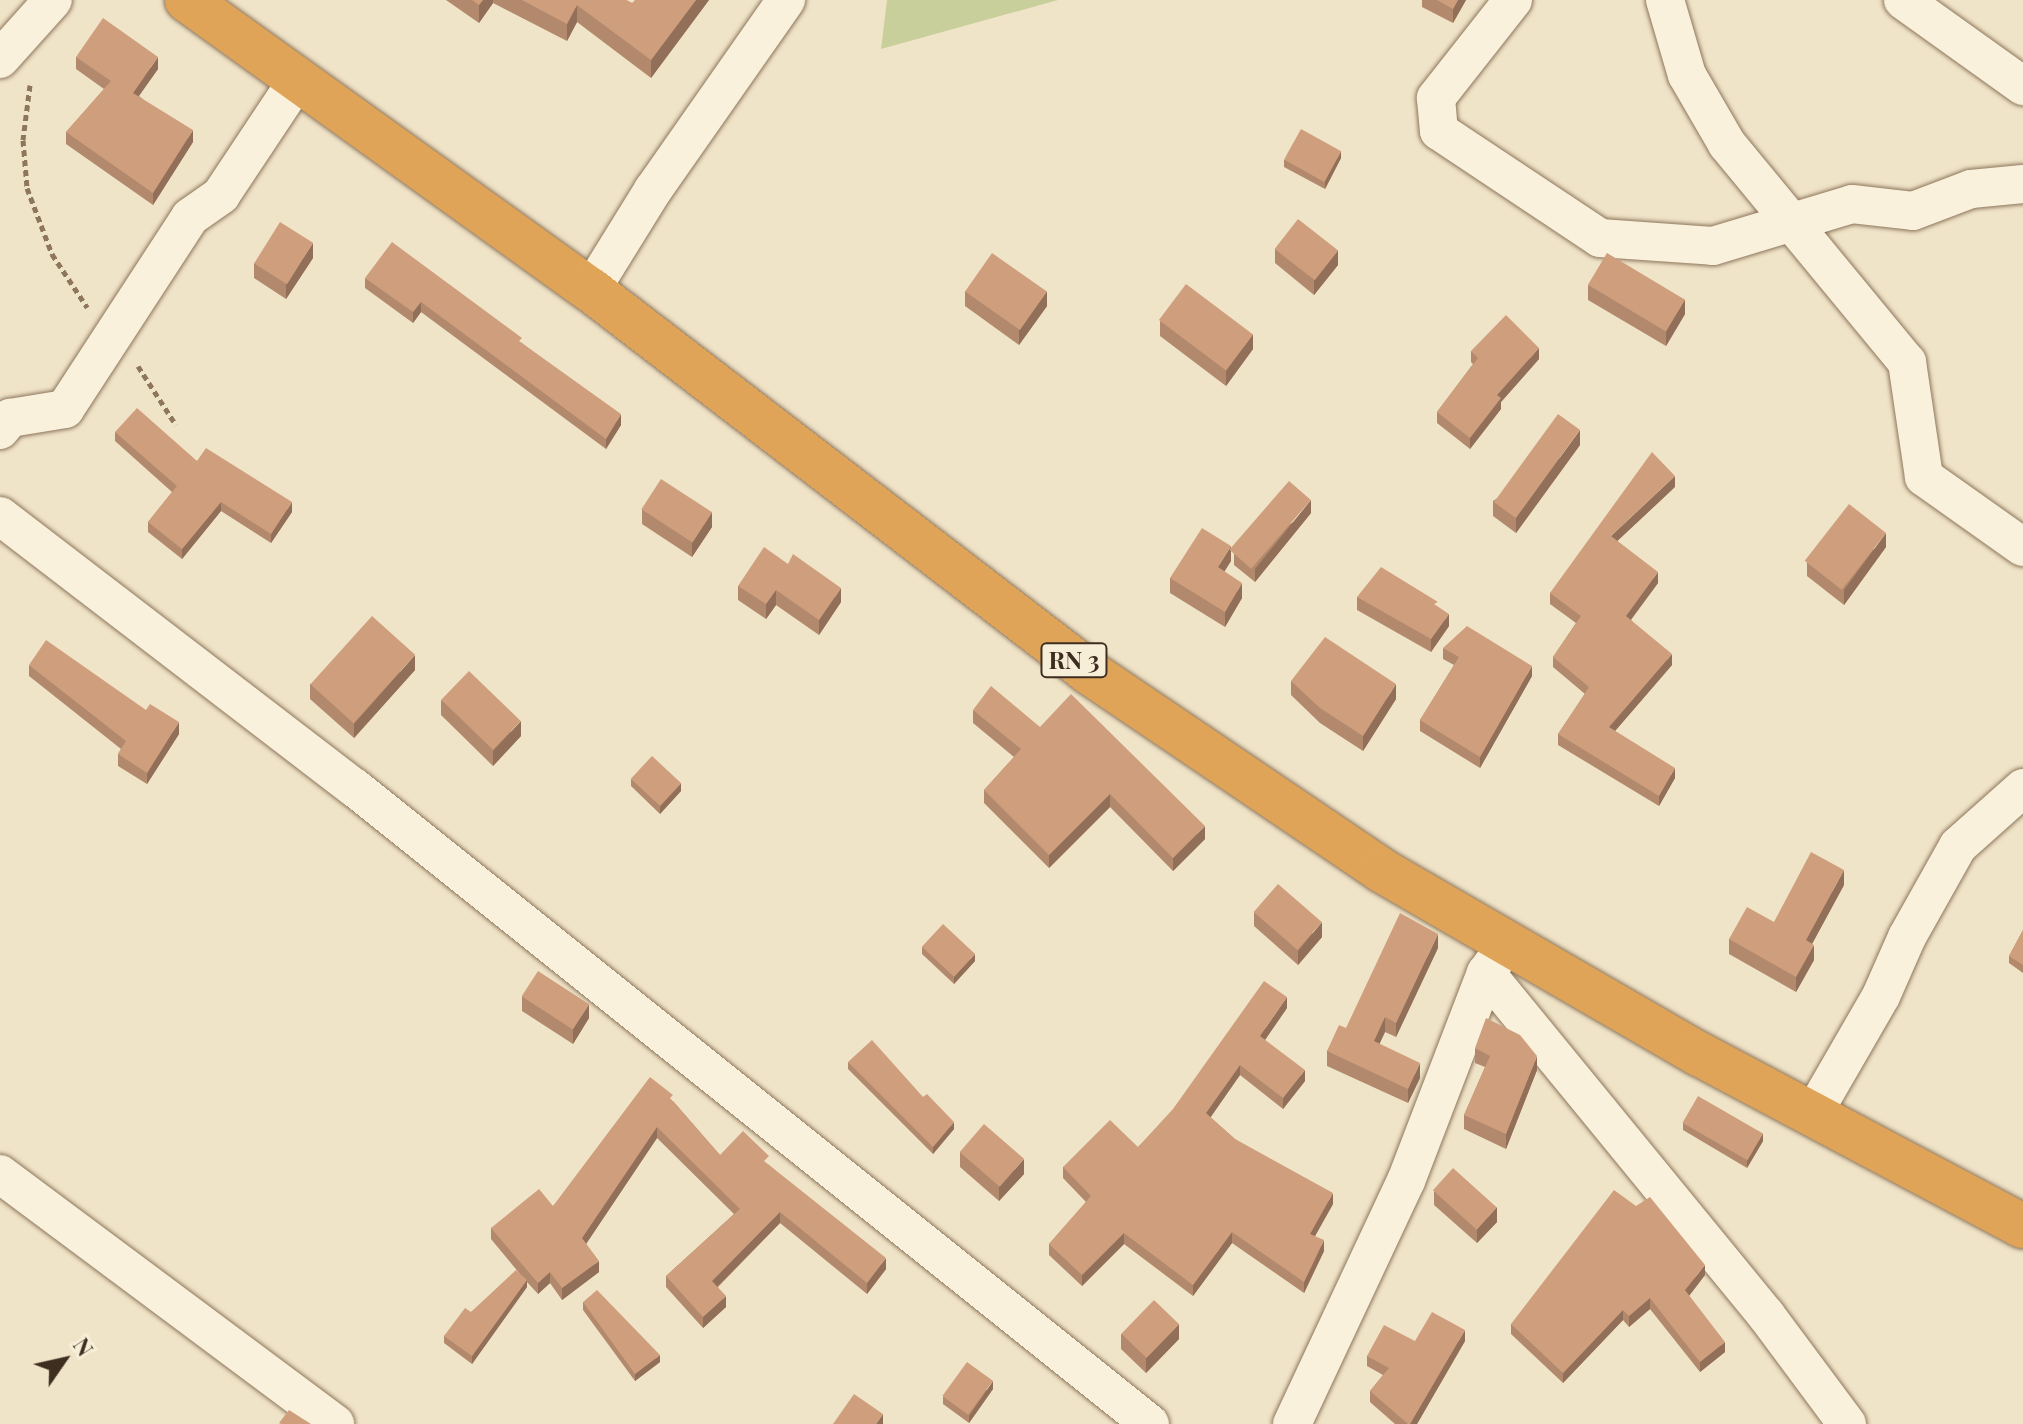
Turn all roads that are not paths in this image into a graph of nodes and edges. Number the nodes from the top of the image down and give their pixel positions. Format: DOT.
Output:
graph roads {
  1 [pos="53,0"];
  2 [pos="187,0"];
  3 [pos="786,0"];
  4 [pos="1513,0"];
  5 [pos="1665,0"];
  6 [pos="1903,0"];
  7 [pos="0,59"];
  8 [pos="298,79"];
  9 [pos="2023,86"];
  10 [pos="2023,184"];
  11 [pos="1792,222"];
  12 [pos="591,290"];
  13 [pos="0,430"];
  14 [pos="0,516"];
  15 [pos="2023,547"];
  16 [pos="2023,788"];
  17 [pos="1496,958"];
  18 [pos="1814,1112"];
  19 [pos="0,1174"];
  20 [pos="2023,1226"];
  21 [pos="335,1424"];
  22 [pos="1150,1424"];
  23 [pos="1292,1424"];
  24 [pos="1847,1424"];
  1 -- 7 [label="street"];
  2 -- 8 [label="highway, RN 3"];
  3 -- 12 [label="street"];
  4 -- 11 [label="street"];
  5 -- 11 [label="street"];
  6 -- 9 [label="street"];
  8 -- 12 [label="highway, RN 3"];
  8 -- 13 [label="street"];
  10 -- 11 [label="street"];
  11 -- 15 [label="street"];
  12 -- 17 [label="highway, RN 3"];
  14 -- 22 [label="street"];
  16 -- 18 [label="street"];
  17 -- 18 [label="highway, RN 3"];
  17 -- 23 [label="street"];
  17 -- 24 [label="street"];
  18 -- 20 [label="highway, RN 3"];
  19 -- 21 [label="street"];
}
